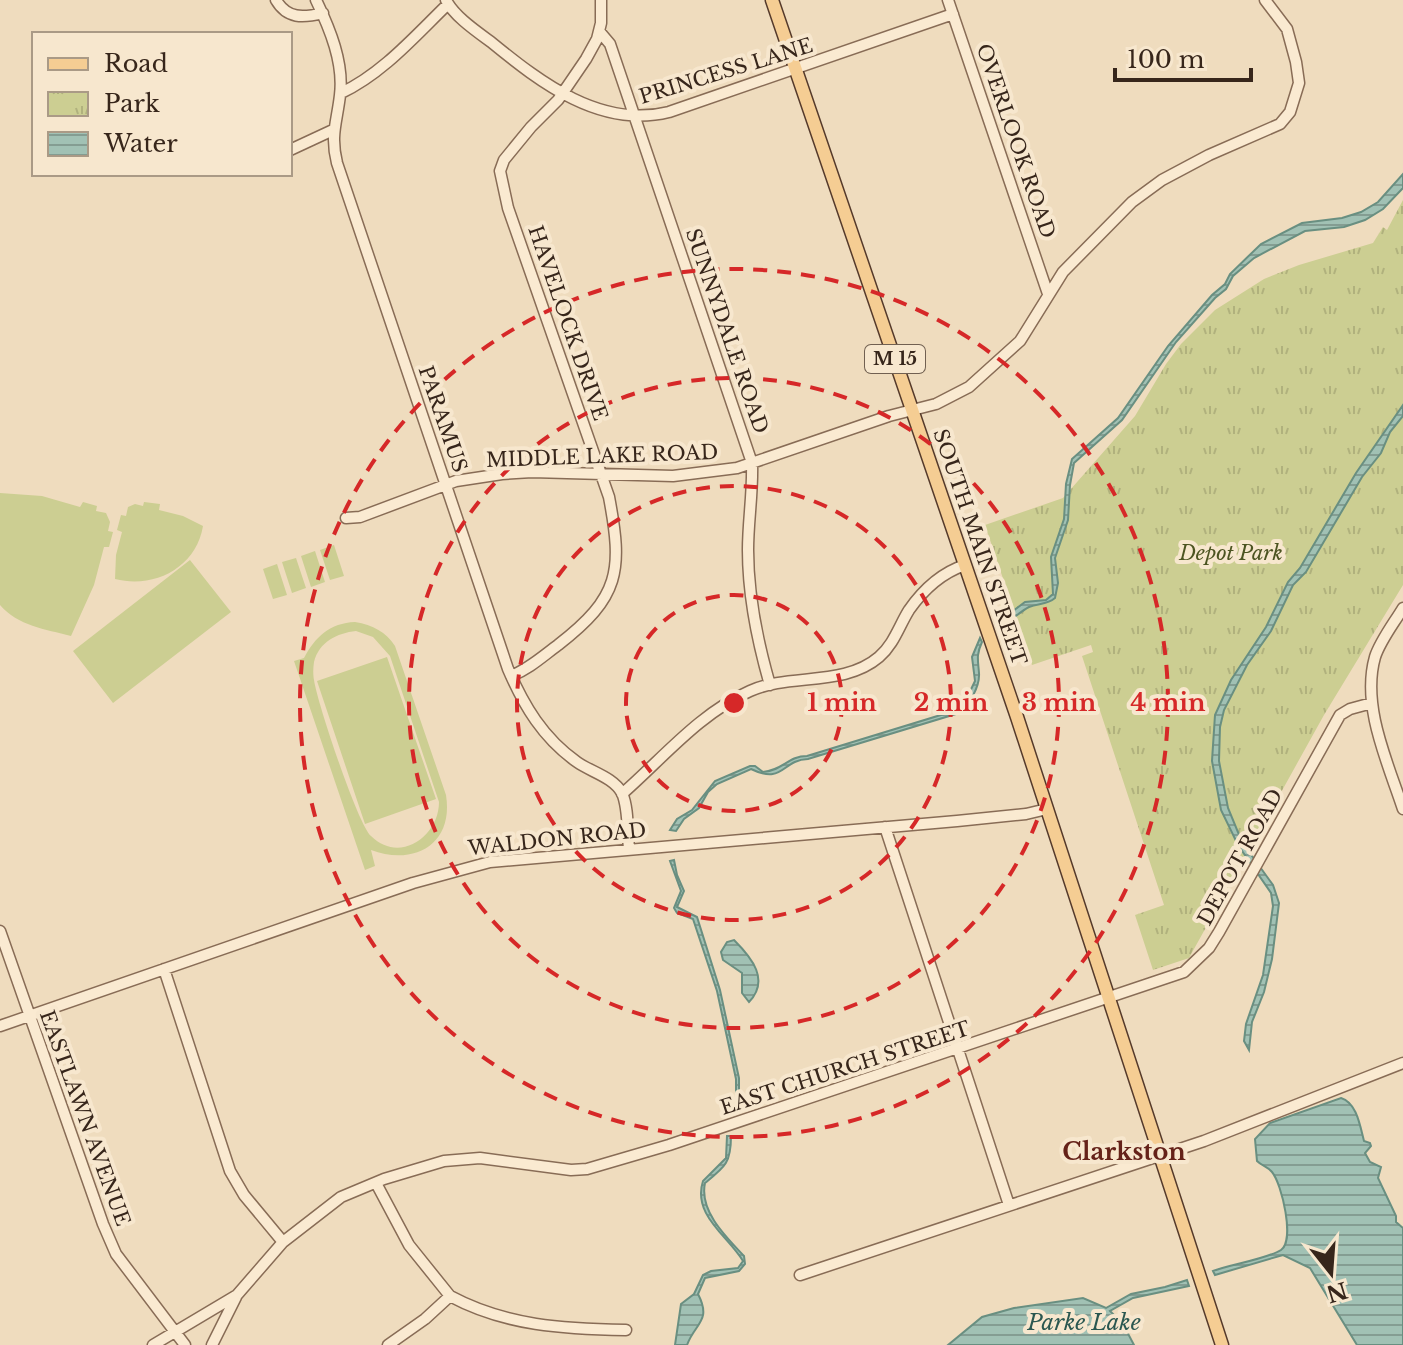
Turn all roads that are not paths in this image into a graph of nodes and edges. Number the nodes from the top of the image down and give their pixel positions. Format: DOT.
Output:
graph roads {
  1 [pos="276,0"];
  2 [pos="316,0"];
  3 [pos="601,0"];
  4 [pos="772,0"];
  5 [pos="948,0"];
  6 [pos="1265,0"];
  7 [pos="446,2"];
  8 [pos="323,13"];
  9 [pos="953,14"];
  10 [pos="599,31"];
  11 [pos="796,69"];
  12 [pos="341,93"];
  13 [pos="561,95"];
  14 [pos="636,117"];
  15 [pos="333,130"];
  16 [pos="292,149"];
  17 [pos="1048,294"];
  18 [pos="912,410"];
  19 [pos="752,463"];
  20 [pos="602,474"];
  21 [pos="447,484"];
  22 [pos="346,518"];
  23 [pos="965,565"];
  24 [pos="1403,608"];
  25 [pos="511,676"];
  26 [pos="770,685"];
  27 [pos="1372,703"];
  28 [pos="622,794"];
  29 [pos="1047,809"];
  30 [pos="1403,809"];
  31 [pos="885,827"];
  32 [pos="629,848"];
  33 [pos="0,931"];
  34 [pos="164,969"];
  35 [pos="1110,998"];
  36 [pos="30,1016"];
  37 [pos="0,1026"];
  38 [pos="958,1049"];
  39 [pos="1403,1063"];
  40 [pos="1162,1155"];
  41 [pos="376,1183"];
  42 [pos="1009,1205"];
  43 [pos="283,1242"];
  44 [pos="800,1275"];
  45 [pos="237,1295"];
  46 [pos="450,1296"];
  47 [pos="626,1330"];
  48 [pos="174,1331"];
  49 [pos="153,1345"];
  50 [pos="185,1345"];
  51 [pos="212,1345"];
  52 [pos="388,1345"];
  53 [pos="1222,1345"];
  1 -- 8 [label="street"];
  2 -- 8 [label="street, PARAMUS"];
  3 -- 10 [label="street"];
  4 -- 11 [label="main road, SOUTH MAIN STREET / M 15"];
  5 -- 9 [label="street, OVERLOOK ROAD"];
  6 -- 17 [label="street, MIDDLE LAKE ROAD"];
  7 -- 12 [label="street"];
  7 -- 13 [label="street, PRINCESS LANE"];
  8 -- 12 [label="street, PARAMUS"];
  9 -- 11 [label="street, PRINCESS LANE"];
  9 -- 17 [label="street, OVERLOOK ROAD"];
  10 -- 13 [label="street"];
  10 -- 14 [label="street, SUNNYDALE ROAD"];
  11 -- 14 [label="street, PRINCESS LANE"];
  11 -- 18 [label="main road, SOUTH MAIN STREET / M 15"];
  12 -- 15 [label="street, PARAMUS"];
  13 -- 14 [label="street, PRINCESS LANE"];
  13 -- 20 [label="street, HAVELOCK DRIVE"];
  14 -- 19 [label="street, SUNNYDALE ROAD"];
  15 -- 16 [label="street"];
  15 -- 21 [label="street, PARAMUS"];
  17 -- 18 [label="street, MIDDLE LAKE ROAD"];
  18 -- 19 [label="street, MIDDLE LAKE ROAD"];
  18 -- 23 [label="main road, SOUTH MAIN STREET / M 15"];
  19 -- 20 [label="street, MIDDLE LAKE ROAD"];
  19 -- 26 [label="street, SUNNYDALE ROAD"];
  20 -- 21 [label="street, MIDDLE LAKE ROAD"];
  20 -- 25 [label="street, HAVELOCK DRIVE"];
  21 -- 22 [label="street, MIDDLE LAKE ROAD"];
  21 -- 25 [label="street, PARAMUS"];
  23 -- 26 [label="street"];
  23 -- 29 [label="main road, SOUTH MAIN STREET / M 15"];
  24 -- 27 [label="street"];
  25 -- 28 [label="street, PARAMUS"];
  26 -- 28 [label="street"];
  27 -- 30 [label="street"];
  27 -- 35 [label="street, DEPOT ROAD"];
  28 -- 32 [label="street"];
  29 -- 31 [label="street, WALDON ROAD"];
  29 -- 35 [label="main road, SOUTH MAIN STREET / M 15"];
  31 -- 32 [label="street, WALDON ROAD"];
  31 -- 38 [label="street"];
  32 -- 34 [label="street, WALDON ROAD"];
  33 -- 36 [label="street, EASTLAWN AVENUE"];
  34 -- 36 [label="street, WALDON ROAD"];
  34 -- 43 [label="street"];
  35 -- 38 [label="street, EAST CHURCH STREET"];
  35 -- 40 [label="main road, SOUTH MAIN STREET / M 15"];
  36 -- 37 [label="street, WALDON ROAD"];
  36 -- 48 [label="street, EASTLAWN AVENUE"];
  38 -- 41 [label="street, EAST CHURCH STREET"];
  38 -- 42 [label="street"];
  39 -- 40 [label="street"];
  40 -- 42 [label="street"];
  40 -- 53 [label="main road, M 15"];
  41 -- 43 [label="street, EAST CHURCH STREET"];
  41 -- 46 [label="street"];
  42 -- 44 [label="street"];
  43 -- 45 [label="street, EAST CHURCH STREET"];
  45 -- 48 [label="street"];
  45 -- 51 [label="street"];
  46 -- 47 [label="street"];
  46 -- 52 [label="street"];
  48 -- 49 [label="street"];
  48 -- 50 [label="street, EASTLAWN AVENUE"];
}
